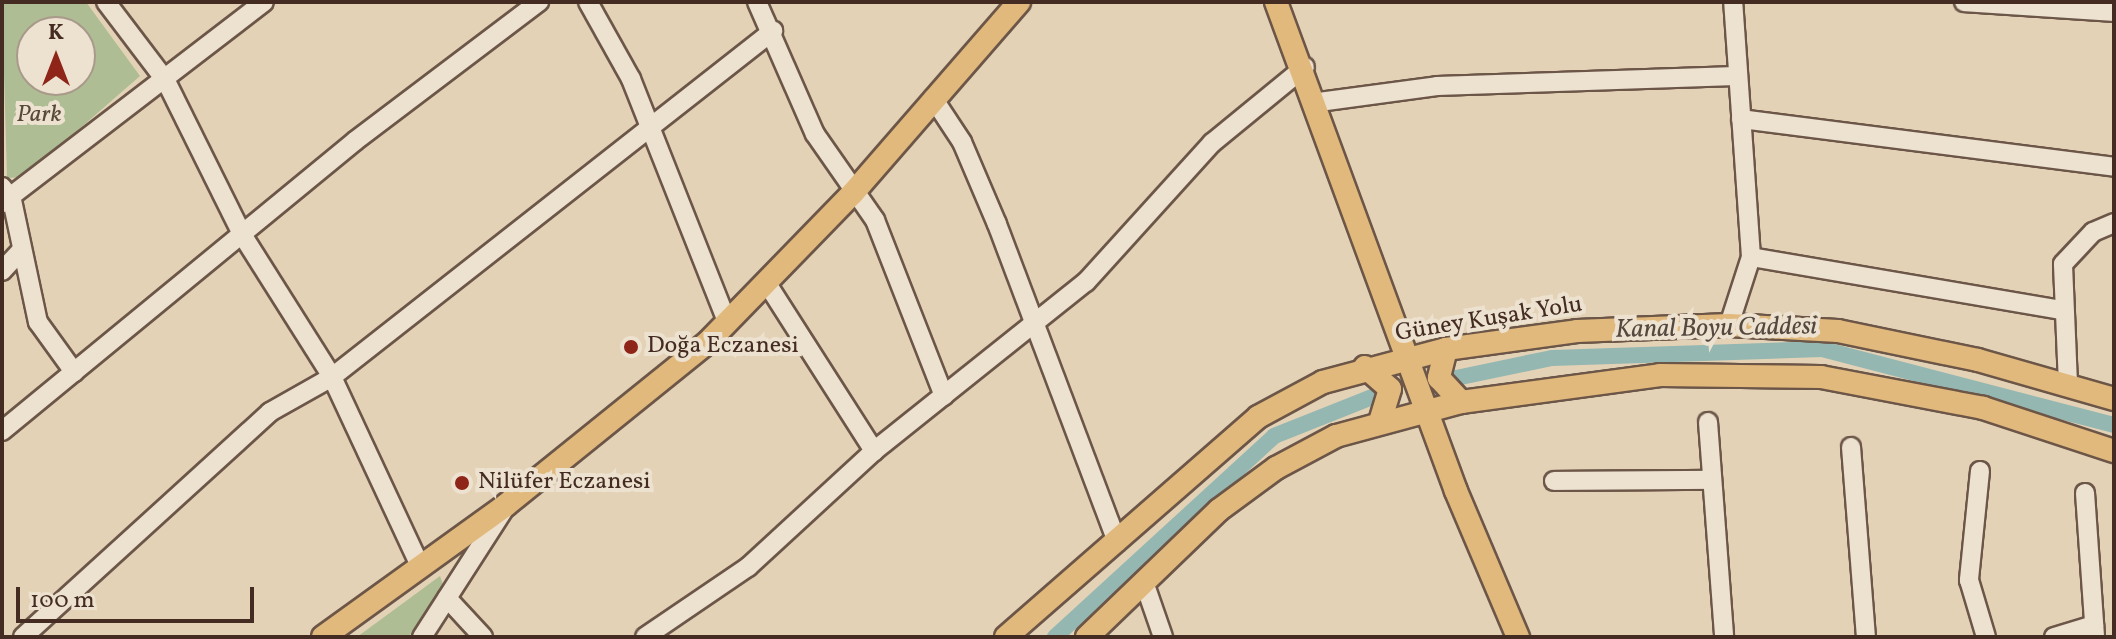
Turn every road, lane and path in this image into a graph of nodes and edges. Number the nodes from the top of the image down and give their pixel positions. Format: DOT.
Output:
graph roads {
  1 [pos="106,2"];
  2 [pos="264,2"];
  3 [pos="539,2"];
  4 [pos="588,2"];
  5 [pos="757,2"];
  6 [pos="1019,2"];
  7 [pos="1276,2"];
  8 [pos="1733,2"];
  9 [pos="1964,2"];
  10 [pos="2114,12"];
  11 [pos="773,31"];
  12 [pos="1305,67"];
  13 [pos="1736,76"];
  14 [pos="166,81"];
  15 [pos="933,98"];
  16 [pos="1319,102"];
  17 [pos="1741,119"];
  18 [pos="651,131"];
  19 [pos="2114,167"];
  20 [pos="853,193"];
  21 [pos="5,197"];
  22 [pos="2114,223"];
  23 [pos="243,236"];
  24 [pos="20,252"];
  25 [pos="1751,257"];
  26 [pos="2,271"];
  27 [pos="766,282"];
  28 [pos="2061,310"];
  29 [pos="727,322"];
  30 [pos="1030,324"];
  31 [pos="1729,325"];
  32 [pos="1446,349"];
  33 [pos="1410,357"];
  34 [pos="1365,367"];
  35 [pos="74,372"];
  36 [pos="332,377"];
  37 [pos="2068,384"];
  38 [pos="944,396"];
  39 [pos="2114,399"];
  40 [pos="1461,402"];
  41 [pos="1427,409"];
  42 [pos="1380,421"];
  43 [pos="1708,422"];
  44 [pos="2,431"];
  45 [pos="1851,447"];
  46 [pos="874,451"];
  47 [pos="2114,451"];
  48 [pos="1980,471"];
  49 [pos="1711,480"];
  50 [pos="1554,481"];
  51 [pos="2085,493"];
  52 [pos="506,505"];
  53 [pos="1117,542"];
  54 [pos="420,566"];
  55 [pos="1144,582"];
  56 [pos="447,598"];
  57 [pos="2094,631"];
  58 [pos="23,637"];
  59 [pos="323,637"];
  60 [pos="422,637"];
  61 [pos="483,637"];
  62 [pos="645,637"];
  63 [pos="1006,637"];
  64 [pos="1087,637"];
  65 [pos="1163,637"];
  66 [pos="1518,637"];
  67 [pos="1724,637"];
  68 [pos="1866,637"];
  69 [pos="1986,637"];
  70 [pos="2054,637"];
  1 -- 14 [label="street"];
  2 -- 14 [label="street"];
  3 -- 23 [label="street"];
  4 -- 18 [label="street"];
  5 -- 11 [label="street"];
  6 -- 15 [label="main road"];
  7 -- 12 [label="main road"];
  8 -- 13 [label="street"];
  9 -- 10 [label="street"];
  11 -- 18 [label="street"];
  11 -- 20 [label="street"];
  12 -- 16 [label="main road"];
  12 -- 30 [label="street"];
  13 -- 16 [label="street"];
  13 -- 17 [label="street"];
  14 -- 21 [label="street"];
  14 -- 23 [label="street"];
  15 -- 20 [label="main road"];
  15 -- 30 [label="street"];
  16 -- 33 [label="main road"];
  17 -- 19 [label="street"];
  17 -- 25 [label="street"];
  18 -- 29 [label="street"];
  18 -- 36 [label="street"];
  20 -- 27 [label="main road"];
  20 -- 38 [label="street"];
  21 -- 24 [label="street"];
  22 -- 28 [label="street"];
  23 -- 35 [label="street"];
  23 -- 36 [label="street"];
  24 -- 26 [label="street"];
  24 -- 35 [label="street"];
  25 -- 28 [label="street"];
  25 -- 31 [label="street"];
  27 -- 29 [label="main road"];
  27 -- 46 [label="street"];
  28 -- 37 [label="street"];
  29 -- 52 [label="main road"];
  30 -- 38 [label="street"];
  30 -- 53 [label="street"];
  31 -- 32 [label="main road, Güney Kuşak Yolu"];
  31 -- 37 [label="main road, Güney Kuşak Yolu"];
  32 -- 33 [label="main road, Güney Kuşak Yolu"];
  32 -- 40 [label="main road"];
  33 -- 34 [label="main road, Güney Kuşak Yolu"];
  33 -- 41 [label="main road"];
  34 -- 42 [label="main road"];
  34 -- 53 [label="main road, Güney Kuşak Yolu"];
  35 -- 44 [label="street"];
  36 -- 54 [label="street"];
  36 -- 58 [label="street"];
  37 -- 39 [label="main road, Güney Kuşak Yolu"];
  38 -- 46 [label="street"];
  40 -- 41 [label="main road"];
  40 -- 47 [label="main road"];
  41 -- 42 [label="main road"];
  41 -- 66 [label="main road"];
  42 -- 55 [label="main road"];
  43 -- 49 [label="street"];
  45 -- 68 [label="street"];
  46 -- 62 [label="street"];
  48 -- 69 [label="street"];
  49 -- 50 [label="street"];
  49 -- 67 [label="street"];
  51 -- 57 [label="street"];
  52 -- 54 [label="main road"];
  52 -- 56 [label="street"];
  53 -- 63 [label="main road, Güney Kuşak Yolu"];
  54 -- 59 [label="main road"];
  55 -- 64 [label="main road"];
  55 -- 65 [label="street"];
  56 -- 60 [label="street"];
  56 -- 61 [label="street"];
  57 -- 70 [label="street"];
}
